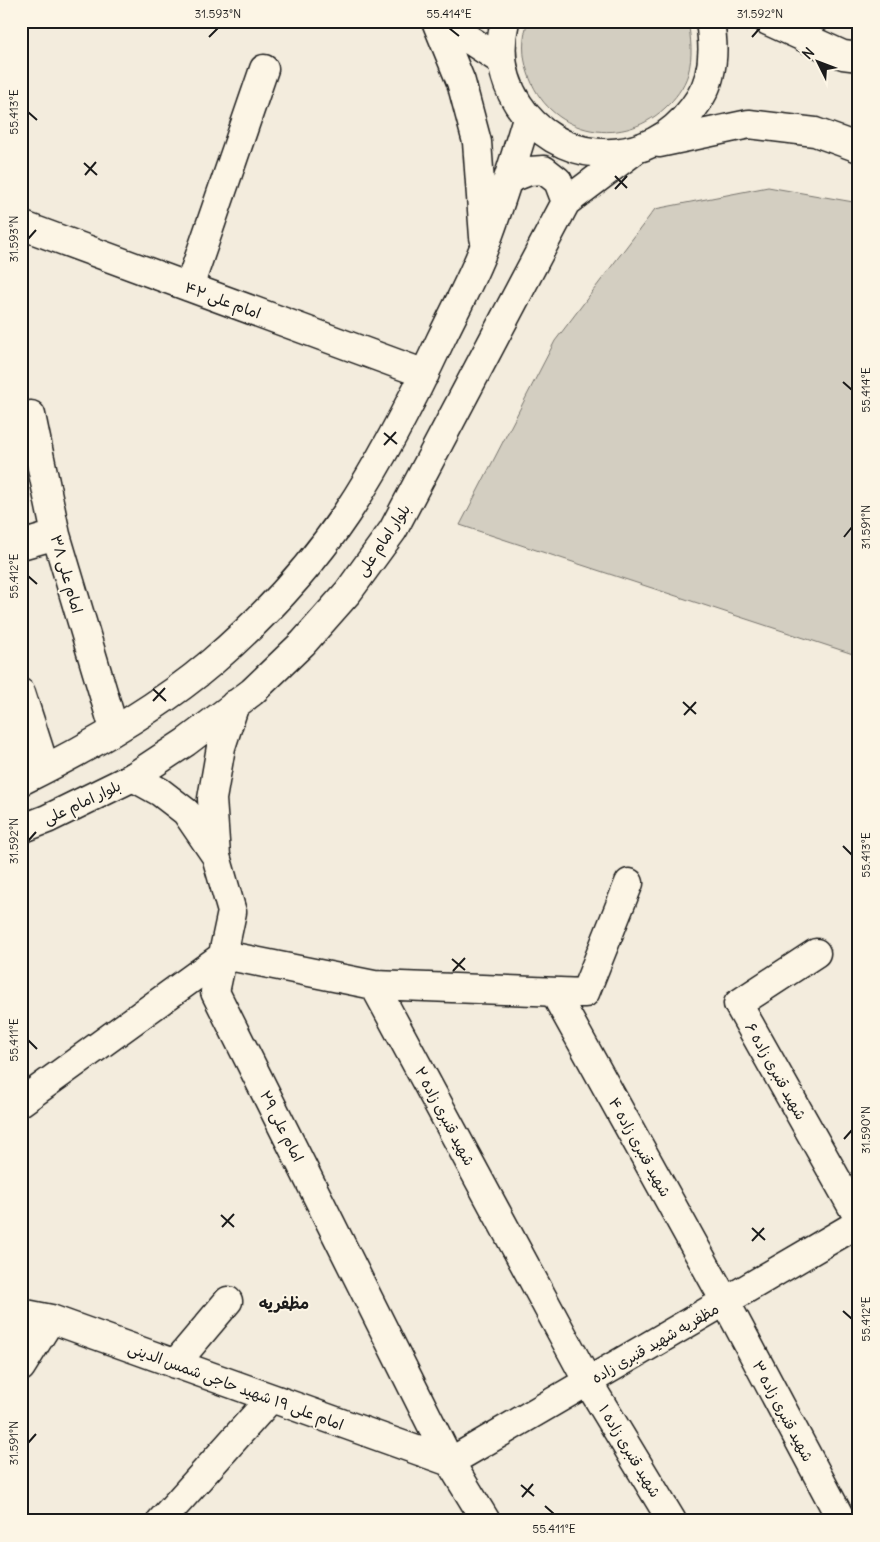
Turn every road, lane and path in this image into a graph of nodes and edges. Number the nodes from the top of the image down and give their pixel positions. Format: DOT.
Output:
graph roads {
  1 [pos="436,21"];
  2 [pos="441,21"];
  3 [pos="505,21"];
  4 [pos="710,21"];
  5 [pos="768,21"];
  6 [pos="859,57"];
  7 [pos="502,61"];
  8 [pos="264,69"];
  9 [pos="527,118"];
  10 [pos="640,148"];
  11 [pos="859,148"];
  12 [pos="509,179"];
  13 [pos="566,202"];
  14 [pos="21,225"];
  15 [pos="484,248"];
  16 [pos="189,287"];
  17 [pos="425,374"];
  18 [pos="31,415"];
  19 [pos="56,535"];
  20 [pos="21,545"];
  21 [pos="21,693"];
  22 [pos="235,704"];
  23 [pos="114,729"];
  24 [pos="45,768"];
  25 [pos="133,777"];
  26 [pos="21,781"];
  27 [pos="21,829"];
  28 [pos="216,856"];
  29 [pos="629,883"];
  30 [pos="816,954"];
  31 [pos="224,955"];
  32 [pos="374,985"];
  33 [pos="554,992"];
  34 [pos="21,1102"];
  35 [pos="859,1219"];
  36 [pos="859,1223"];
  37 [pos="228,1301"];
  38 [pos="725,1302"];
  39 [pos="21,1313"];
  40 [pos="50,1319"];
  41 [pos="175,1364"];
  42 [pos="21,1367"];
  43 [pos="588,1382"];
  44 [pos="271,1398"];
  45 [pos="450,1462"];
  46 [pos="161,1521"];
  47 [pos="486,1521"];
  48 [pos="672,1521"];
  49 [pos="842,1521"];
  1 -- 15 [label="street"];
  2 -- 7 [label="street"];
  3 -- 7 [label="street"];
  4 -- 10 [label="street"];
  5 -- 6 [label="street"];
  7 -- 9 [label="street"];
  8 -- 16 [label="street"];
  9 -- 10 [label="street"];
  9 -- 12 [label="street"];
  10 -- 11 [label="street"];
  10 -- 13 [label="street, بلوار امام علی"];
  12 -- 13 [label="street"];
  12 -- 15 [label="street"];
  13 -- 22 [label="street, بلوار امام علی"];
  14 -- 16 [label="street, امام علی ۴۲"];
  15 -- 17 [label="street"];
  16 -- 17 [label="street, امام علی ۴۲"];
  17 -- 23 [label="street"];
  18 -- 19 [label="street, امام علی ۳۸"];
  19 -- 20 [label="street"];
  19 -- 23 [label="street, امام علی ۳۸"];
  21 -- 24 [label="street"];
  22 -- 25 [label="street, بلوار امام علی"];
  22 -- 28 [label="street, امام علی ۲۹"];
  23 -- 24 [label="street"];
  24 -- 26 [label="street"];
  25 -- 27 [label="street, بلوار امام علی"];
  25 -- 28 [label="street"];
  28 -- 31 [label="street, امام علی ۲۹"];
  29 -- 33 [label="street"];
  30 -- 35 [label="street, شهید قنبری زاده ۶"];
  31 -- 32 [label="street"];
  31 -- 34 [label="street"];
  31 -- 45 [label="street, امام علی ۲۹"];
  32 -- 33 [label="street"];
  32 -- 43 [label="street, شهید قنبری زاده ۲"];
  33 -- 38 [label="street, شهید قنبری زاده ۴"];
  36 -- 38 [label="street, مظفریه شهید قنبری زاده"];
  37 -- 41 [label="street"];
  38 -- 43 [label="street, مظفریه شهید قنبری زاده"];
  38 -- 49 [label="street, شهید قنبری زاده ۳"];
  39 -- 40 [label="street, امام علی ۱۹ شهید حاجی شمس الدینی"];
  40 -- 41 [label="street, امام علی ۱۹ شهید حاجی شمس الدینی"];
  40 -- 42 [label="street"];
  41 -- 44 [label="street, امام علی ۱۹ شهید حاجی شمس الدینی"];
  43 -- 45 [label="street, مظفریه شهید قنبری زاده"];
  43 -- 48 [label="street, شهید قنبری زاده ۱"];
  44 -- 45 [label="street, امام علی ۱۹ شهید حاجی شمس الدینی"];
  44 -- 46 [label="street"];
  45 -- 47 [label="street, امام علی ۲۹"];
}
